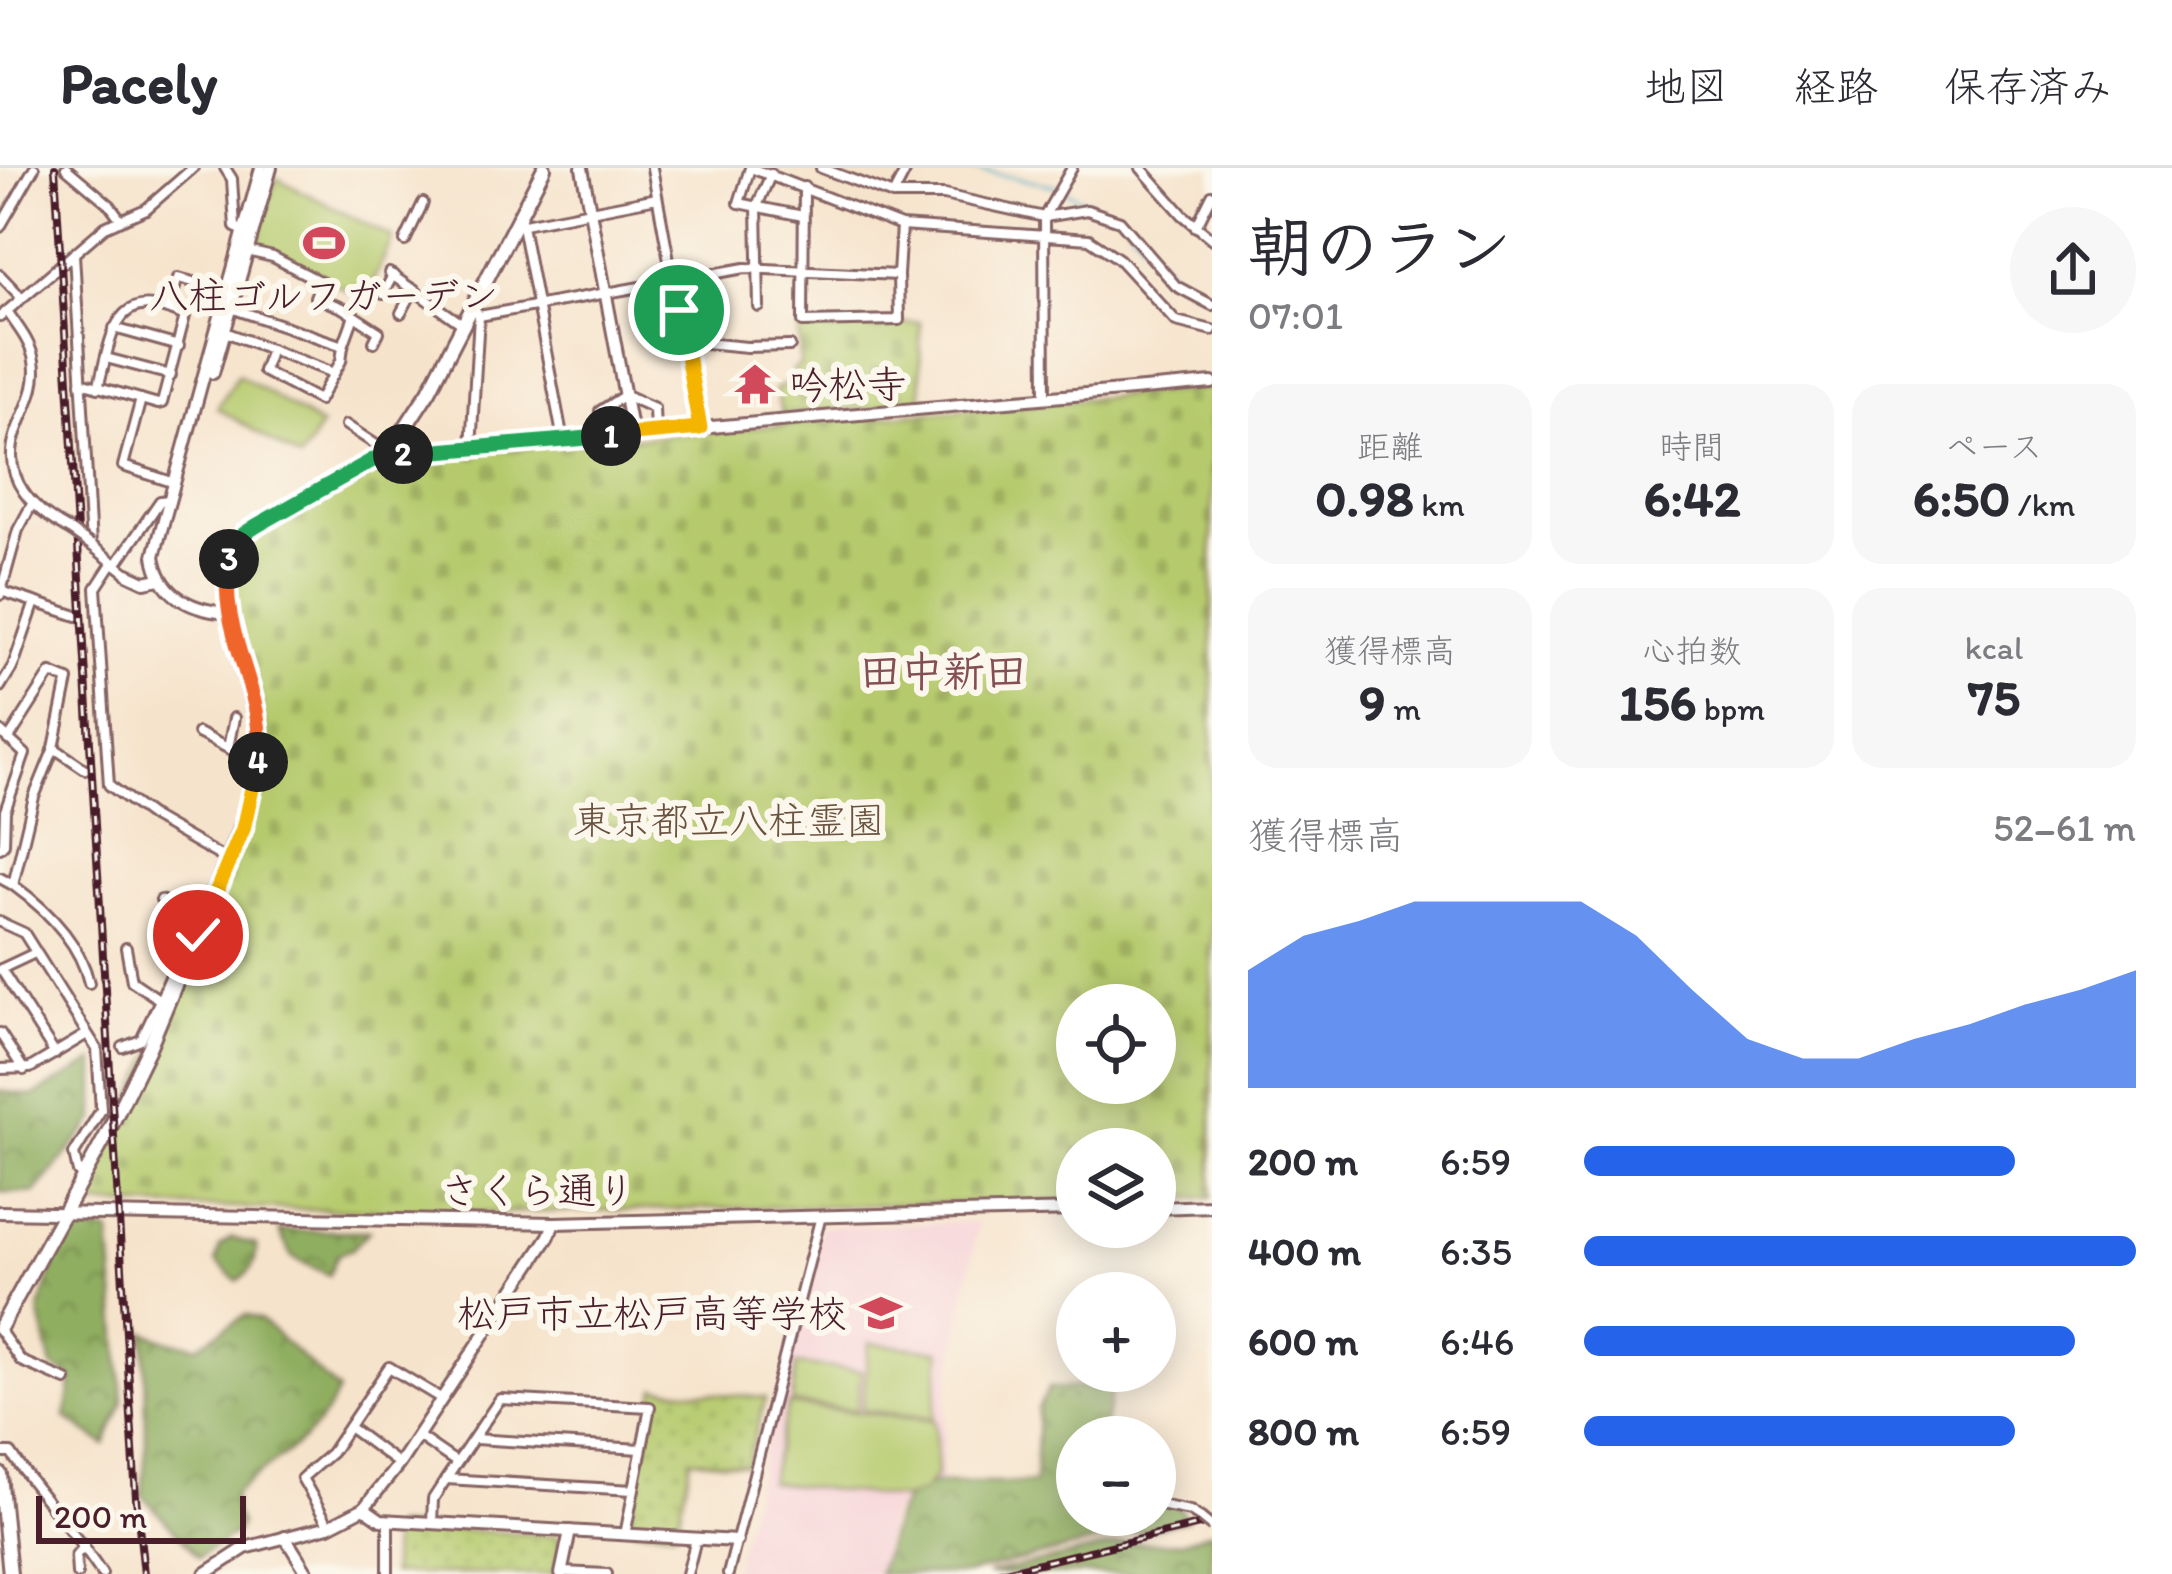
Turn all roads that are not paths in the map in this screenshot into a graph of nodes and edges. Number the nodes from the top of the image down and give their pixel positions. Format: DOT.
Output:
graph roads {
  1 [pos="34,168"];
  2 [pos="66,168"];
  3 [pos="194,168"];
  4 [pos="225,168"];
  5 [pos="261,168"];
  6 [pos="271,168"];
  7 [pos="544,168"];
  8 [pos="582,168"];
  9 [pos="652,168"];
  10 [pos="750,168"];
  11 [pos="821,168"];
  12 [pos="907,168"];
  13 [pos="1072,168"];
  14 [pos="1141,168"];
  15 [pos="771,174"];
  16 [pos="804,187"];
  17 [pos="893,195"];
  18 [pos="1212,195"];
  19 [pos="657,198"];
  20 [pos="422,203"];
  21 [pos="757,206"];
  22 [pos="590,211"];
  23 [pos="803,217"];
  24 [pos="1045,217"];
  25 [pos="522,219"];
  26 [pos="121,220"];
  27 [pos="901,226"];
  28 [pos="0,227"];
  29 [pos="1196,227"];
  30 [pos="244,231"];
  31 [pos="1043,238"];
  32 [pos="1212,238"];
  33 [pos="405,241"];
  34 [pos="247,250"];
  35 [pos="74,254"];
  36 [pos="758,269"];
  37 [pos="802,272"];
  38 [pos="0,275"];
  39 [pos="898,275"];
  40 [pos="673,280"];
  41 [pos="414,289"];
  42 [pos="228,291"];
  43 [pos="383,294"];
  44 [pos="606,294"];
  45 [pos="20,296"];
  46 [pos="1212,305"];
  47 [pos="539,306"];
  48 [pos="759,307"];
  49 [pos="231,308"];
  50 [pos="168,310"];
  51 [pos="476,311"];
  52 [pos="400,313"];
  53 [pos="3,314"];
  54 [pos="354,316"];
  55 [pos="463,325"];
  56 [pos="114,328"];
  57 [pos="1212,331"];
  58 [pos="225,332"];
  59 [pos="685,341"];
  60 [pos="374,342"];
  61 [pos="179,346"];
  62 [pos="343,346"];
  63 [pos="790,346"];
  64 [pos="271,349"];
  65 [pos="106,358"];
  66 [pos="334,373"];
  67 [pos="171,375"];
  68 [pos="81,382"];
  69 [pos="1212,383"];
  70 [pos="98,388"];
  71 [pos="625,395"];
  72 [pos="1045,398"];
  73 [pos="142,399"];
  74 [pos="346,425"];
  75 [pos="700,428"];
  76 [pos="655,432"];
  77 [pos="632,434"];
  78 [pos="602,437"];
  79 [pos="563,441"];
  80 [pos="0,448"];
  81 [pos="471,449"];
  82 [pos="12,451"];
  83 [pos="383,453"];
  84 [pos="176,483"];
  85 [pos="170,500"];
  86 [pos="32,506"];
  87 [pos="91,545"];
  88 [pos="115,563"];
  89 [pos="128,574"];
  90 [pos="160,579"];
  91 [pos="1,593"];
  92 [pos="35,602"];
  93 [pos="226,614"];
  94 [pos="76,616"];
  95 [pos="0,662"];
  96 [pos="13,666"];
  97 [pos="0,687"];
  98 [pos="234,718"];
  99 [pos="0,731"];
  100 [pos="198,733"];
  101 [pos="8,740"];
  102 [pos="54,748"];
  103 [pos="228,748"];
  104 [pos="25,754"];
  105 [pos="46,763"];
  106 [pos="258,764"];
  107 [pos="85,769"];
  108 [pos="0,848"];
  109 [pos="229,861"];
  110 [pos="0,878"];
  111 [pos="13,885"];
  112 [pos="161,900"];
  113 [pos="3,923"];
  114 [pos="0,933"];
  115 [pos="193,935"];
  116 [pos="126,948"];
  117 [pos="34,953"];
  118 [pos="0,969"];
  119 [pos="89,983"];
  120 [pos="160,1000"];
  121 [pos="0,1033"];
  122 [pos="87,1034"];
  123 [pos="123,1047"];
  124 [pos="55,1054"];
  125 [pos="0,1069"];
  126 [pos="24,1070"];
  127 [pos="84,1177"];
  128 [pos="1212,1206"];
  129 [pos="1176,1207"];
  130 [pos="1056,1210"];
  131 [pos="0,1212"];
  132 [pos="64,1214"];
  133 [pos="821,1216"];
  134 [pos="554,1223"];
  135 [pos="0,1329"];
  136 [pos="66,1380"];
  137 [pos="442,1399"];
  138 [pos="350,1427"];
  139 [pos="418,1436"];
  140 [pos="473,1439"];
  141 [pos="641,1449"];
  142 [pos="0,1453"];
  143 [pos="456,1462"];
  144 [pos="399,1464"];
  145 [pos="0,1474"];
  146 [pos="446,1479"];
  147 [pos="633,1490"];
  148 [pos="364,1508"];
  149 [pos="1176,1510"];
  150 [pos="1212,1513"];
  151 [pos="1200,1517"];
  152 [pos="388,1520"];
  153 [pos="431,1523"];
  154 [pos="328,1526"];
  155 [pos="1212,1527"];
  156 [pos="570,1531"];
  157 [pos="625,1535"];
  158 [pos="285,1537"];
  159 [pos="696,1539"];
  160 [pos="737,1541"];
  161 [pos="84,1546"];
  162 [pos="207,1573"];
  163 [pos="561,1573"];
  164 [pos="10,1574"];
  165 [pos="77,1574"];
  166 [pos="102,1574"];
  167 [pos="308,1574"];
  168 [pos="388,1574"];
  169 [pos="607,1574"];
  170 [pos="687,1574"];
  171 [pos="728,1574"];
  1 -- 28 [label="street"];
  2 -- 26 [label="street"];
  3 -- 26 [label="street"];
  4 -- 30 [label="street"];
  5 -- 30 [label="street"];
  6 -- 34 [label="street"];
  7 -- 25 [label="main road"];
  8 -- 22 [label="street"];
  9 -- 19 [label="street"];
  10 -- 15 [label="street"];
  10 -- 21 [label="street"];
  11 -- 17 [label="street"];
  12 -- 17 [label="street"];
  13 -- 24 [label="street"];
  14 -- 29 [label="street"];
  15 -- 16 [label="street"];
  15 -- 21 [label="street"];
  16 -- 23 [label="street"];
  16 -- 27 [label="street"];
  17 -- 24 [label="street"];
  18 -- 29 [label="street"];
  19 -- 22 [label="street"];
  19 -- 40 [label="street"];
  20 -- 33 [label="street"];
  21 -- 23 [label="street"];
  21 -- 36 [label="street"];
  22 -- 25 [label="street"];
  22 -- 44 [label="street"];
  23 -- 37 [label="street"];
  24 -- 31 [label="street"];
  24 -- 46 [label="street"];
  25 -- 47 [label="street"];
  25 -- 51 [label="main road"];
  26 -- 35 [label="street"];
  27 -- 31 [label="street"];
  27 -- 39 [label="street"];
  29 -- 32 [label="street"];
  30 -- 42 [label="street"];
  31 -- 57 [label="street"];
  31 -- 72 [label="street"];
  34 -- 49 [label="street"];
  34 -- 54 [label="street"];
  35 -- 45 [label="street"];
  35 -- 68 [label="street"];
  36 -- 37 [label="street"];
  36 -- 40 [label="street"];
  36 -- 48 [label="street"];
  37 -- 39 [label="street"];
  37 -- 39 [label="street"];
  38 -- 45 [label="street"];
  40 -- 44 [label="street"];
  40 -- 59 [label="street"];
  41 -- 43 [label="street"];
  41 -- 52 [label="street"];
  41 -- 55 [label="street"];
  42 -- 50 [label="street"];
  42 -- 84 [label="street"];
  44 -- 47 [label="street"];
  44 -- 71 [label="street"];
  45 -- 53 [label="street"];
  47 -- 51 [label="street"];
  47 -- 79 [label="street"];
  49 -- 58 [label="street"];
  49 -- 62 [label="street"];
  50 -- 56 [label="street"];
  50 -- 61 [label="street"];
  51 -- 55 [label="main road"];
  51 -- 81 [label="street"];
  53 -- 82 [label="street"];
  54 -- 60 [label="street"];
  54 -- 62 [label="street"];
  55 -- 83 [label="main road"];
  56 -- 61 [label="street"];
  56 -- 65 [label="street"];
  58 -- 64 [label="street"];
  58 -- 90 [label="street"];
  59 -- 63 [label="street"];
  59 -- 75 [label="street"];
  61 -- 67 [label="street"];
  62 -- 66 [label="street"];
  64 -- 66 [label="street"];
  64 -- 66 [label="street"];
  65 -- 67 [label="street"];
  65 -- 70 [label="street"];
  67 -- 73 [label="street"];
  68 -- 70 [label="street"];
  68 -- 87 [label="street"];
  69 -- 72 [label="street"];
  70 -- 73 [label="street"];
  71 -- 76 [label="street"];
  71 -- 77 [label="street"];
  71 -- 78 [label="street"];
  72 -- 75 [label="street"];
  73 -- 84 [label="street"];
  74 -- 83 [label="street"];
  75 -- 76 [label="street"];
  76 -- 77 [label="street"];
  77 -- 78 [label="street"];
  78 -- 79 [label="street"];
  79 -- 81 [label="street"];
  80 -- 82 [label="street"];
  81 -- 83 [label="street"];
  82 -- 86 [label="street"];
  83 -- 93 [label="main road"];
  84 -- 85 [label="street"];
  85 -- 88 [label="street"];
  85 -- 90 [label="street"];
  86 -- 87 [label="street, bridge"];
  86 -- 91 [label="street"];
  87 -- 88 [label="street"];
  88 -- 89 [label="street"];
  88 -- 109 [label="street"];
  89 -- 90 [label="street"];
  90 -- 93 [label="street"];
  91 -- 92 [label="street"];
  92 -- 94 [label="street"];
  92 -- 96 [label="street"];
  93 -- 106 [label="main road"];
  95 -- 96 [label="street"];
  96 -- 97 [label="street"];
  98 -- 103 [label="street"];
  99 -- 101 [label="street"];
  100 -- 103 [label="street"];
  101 -- 102 [label="street"];
  101 -- 104 [label="street"];
  102 -- 105 [label="street"];
  102 -- 107 [label="street"];
  103 -- 106 [label="street"];
  104 -- 105 [label="street"];
  104 -- 108 [label="street"];
  105 -- 111 [label="street"];
  106 -- 109 [label="main road"];
  109 -- 115 [label="main road"];
  110 -- 111 [label="street"];
  111 -- 119 [label="street"];
  112 -- 115 [label="street"];
  113 -- 114 [label="street"];
  113 -- 117 [label="street"];
  115 -- 120 [label="street"];
  115 -- 127 [label="main road"];
  116 -- 120 [label="street"];
  117 -- 118 [label="street"];
  117 -- 122 [label="street"];
  118 -- 124 [label="street"];
  120 -- 123 [label="street"];
  121 -- 126 [label="street"];
  122 -- 124 [label="street"];
  122 -- 127 [label="street"];
  124 -- 126 [label="street"];
  125 -- 126 [label="street"];
  127 -- 132 [label="main road"];
  128 -- 129 [label="street"];
  130 -- 133 [label="street, さくら通り"];
  131 -- 132 [label="street, さくら通り"];
  132 -- 134 [label="street, さくら通り"];
  132 -- 135 [label="main road"];
  133 -- 134 [label="street, さくら通り"];
  133 -- 160 [label="street"];
  134 -- 137 [label="street"];
  135 -- 136 [label="street"];
  137 -- 138 [label="street"];
  137 -- 139 [label="street"];
  138 -- 144 [label="street"];
  138 -- 154 [label="street"];
  139 -- 143 [label="street"];
  139 -- 144 [label="street"];
  140 -- 141 [label="street"];
  140 -- 141 [label="street"];
  140 -- 143 [label="street"];
  141 -- 147 [label="street"];
  142 -- 161 [label="street"];
  143 -- 146 [label="street"];
  144 -- 148 [label="street"];
  145 -- 164 [label="main road"];
  146 -- 147 [label="street"];
  146 -- 153 [label="street"];
  147 -- 157 [label="street"];
  148 -- 152 [label="street"];
  148 -- 154 [label="street"];
  149 -- 151 [label="street"];
  150 -- 151 [label="street"];
  151 -- 155 [label="street, bridge"];
  152 -- 153 [label="street"];
  152 -- 168 [label="street"];
  153 -- 156 [label="street"];
  154 -- 158 [label="street"];
  156 -- 157 [label="street"];
  156 -- 163 [label="street"];
  157 -- 159 [label="street"];
  158 -- 162 [label="street"];
  158 -- 167 [label="street"];
  159 -- 160 [label="street"];
  159 -- 170 [label="street"];
  160 -- 171 [label="street"];
  161 -- 165 [label="street"];
  161 -- 166 [label="street"];
  163 -- 169 [label="street"];
}
